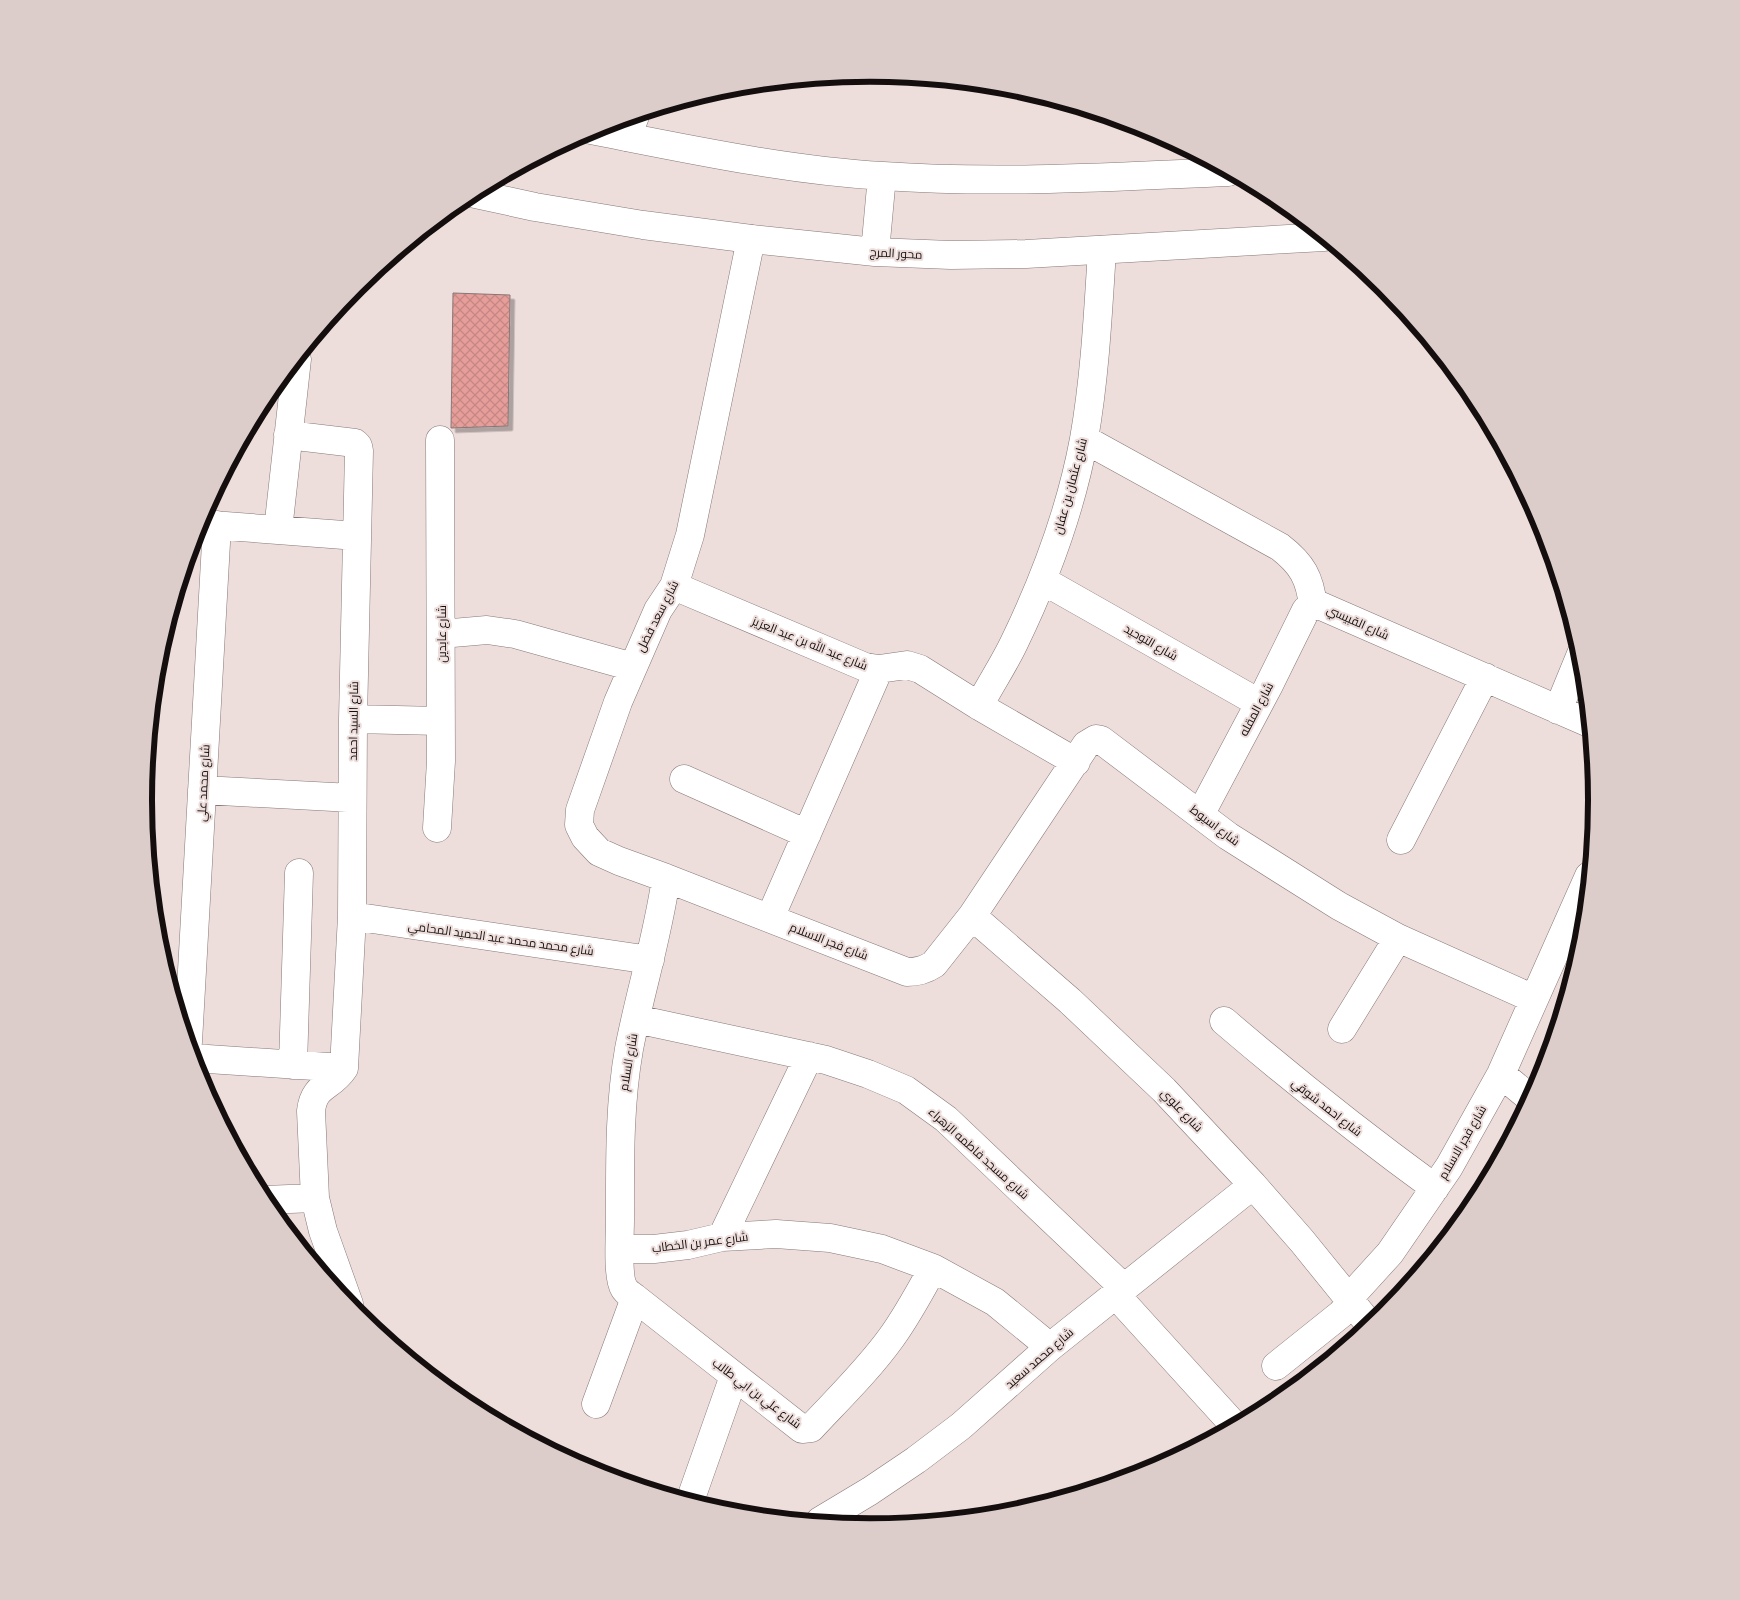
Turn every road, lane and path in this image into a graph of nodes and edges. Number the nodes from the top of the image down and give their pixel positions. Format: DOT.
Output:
graph roads {
  1 [pos="631,126"];
  2 [pos="1217,172"];
  3 [pos="882,176"];
  4 [pos="482,196"];
  5 [pos="1315,238"];
  6 [pos="751,239"];
  7 [pos="1102,250"];
  8 [pos="875,252"];
  9 [pos="296,370"];
  10 [pos="288,435"];
  11 [pos="1084,439"];
  12 [pos="440,440"];
  13 [pos="208,524"];
  14 [pos="278,530"];
  15 [pos="357,536"];
  16 [pos="1042,580"];
  17 [pos="674,586"];
  18 [pos="1312,606"];
  19 [pos="441,634"];
  20 [pos="632,668"];
  21 [pos="1575,668"];
  22 [pos="879,669"];
  23 [pos="1485,677"];
  24 [pos="1259,703"];
  25 [pos="979,706"];
  26 [pos="1558,710"];
  27 [pos="352,719"];
  28 [pos="1583,720"];
  29 [pos="440,721"];
  30 [pos="1076,762"];
  31 [pos="684,779"];
  32 [pos="202,790"];
  33 [pos="352,798"];
  34 [pos="1200,814"];
  35 [pos="437,828"];
  36 [pos="807,834"];
  37 [pos="1401,840"];
  38 [pos="300,873"];
  39 [pos="666,878"];
  40 [pos="1580,899"];
  41 [pos="352,916"];
  42 [pos="972,916"];
  43 [pos="770,918"];
  44 [pos="1398,938"];
  45 [pos="650,960"];
  46 [pos="1534,1000"];
  47 [pos="636,1019"];
  48 [pos="1224,1021"];
  49 [pos="189,1024"];
  50 [pos="1342,1029"];
  51 [pos="809,1056"];
  52 [pos="201,1059"];
  53 [pos="293,1065"];
  54 [pos="344,1068"];
  55 [pos="1501,1074"];
  56 [pos="1525,1094"];
  57 [pos="1253,1185"];
  58 [pos="1435,1188"];
  59 [pos="315,1198"];
  60 [pos="273,1200"];
  61 [pos="722,1237"];
  62 [pos="620,1249"];
  63 [pos="933,1268"];
  64 [pos="342,1285"];
  65 [pos="1119,1291"];
  66 [pos="635,1298"];
  67 [pos="1348,1298"];
  68 [pos="1365,1319"];
  69 [pos="1050,1347"];
  70 [pos="1276,1366"];
  71 [pos="734,1376"];
  72 [pos="596,1404"];
  73 [pos="1230,1420"];
  74 [pos="692,1495"];
  75 [pos="828,1516"];
  1 -- 3 [label="street"];
  2 -- 3 [label="street"];
  3 -- 8 [label="street"];
  4 -- 6 [label="street, محور المرج"];
  5 -- 7 [label="street, محور المرج"];
  6 -- 8 [label="street, محور المرج"];
  6 -- 17 [label="street, شارع سعد فضل"];
  7 -- 8 [label="street, محور المرج"];
  7 -- 11 [label="street, شارع عثمان بن عفان"];
  9 -- 10 [label="street"];
  10 -- 14 [label="street"];
  10 -- 15 [label="street, شارع السيد احمد"];
  11 -- 16 [label="street, شارع عثمان بن عفان"];
  11 -- 18 [label="street, شارع القبيسي"];
  12 -- 19 [label="street, شارع عابدين"];
  13 -- 14 [label="street"];
  13 -- 32 [label="street, شارع محمد علي"];
  14 -- 15 [label="street"];
  15 -- 27 [label="street, شارع السيد احمد"];
  16 -- 24 [label="street, شارع التوحيد"];
  16 -- 25 [label="street, شارع عثمان بن عفان"];
  17 -- 20 [label="street, شارع سعد فضل"];
  17 -- 22 [label="street, شارع عبد الله بن عبد العزيز"];
  18 -- 23 [label="street, شارع القبيسي"];
  18 -- 24 [label="street, شارع المقله"];
  19 -- 20 [label="street"];
  19 -- 29 [label="street, شارع عابدين"];
  20 -- 39 [label="street, شارع سعد فضل"];
  21 -- 26 [label="street"];
  22 -- 25 [label="street, شارع عبد الله بن عبد العزيز"];
  22 -- 36 [label="street"];
  23 -- 26 [label="street, شارع القبيسي"];
  23 -- 37 [label="street"];
  24 -- 34 [label="street, شارع المقله"];
  25 -- 30 [label="street, شارع عبد الله بن عبد العزيز"];
  26 -- 28 [label="street, شارع القبيسي"];
  27 -- 29 [label="street"];
  27 -- 33 [label="street, شارع السيد احمد"];
  29 -- 35 [label="street, شارع عابدين"];
  30 -- 34 [label="street, شارع اسيوط"];
  30 -- 42 [label="street, شارع اسيوط"];
  31 -- 36 [label="street"];
  32 -- 33 [label="street"];
  32 -- 49 [label="street, شارع محمد علي"];
  33 -- 41 [label="street, شارع السيد احمد"];
  34 -- 44 [label="street, شارع اسيوط"];
  36 -- 43 [label="street"];
  38 -- 53 [label="street"];
  39 -- 43 [label="street, شارع فجر الاسلام"];
  39 -- 45 [label="street, شارع السلام"];
  40 -- 46 [label="street, شارع فجر الاسلام"];
  41 -- 45 [label="street, شارع محمد محمد عبد الحميد المحامي"];
  41 -- 54 [label="street, شارع السيد احمد"];
  42 -- 43 [label="street, شارع فجر الاسلام"];
  42 -- 57 [label="street, شارع علوي"];
  44 -- 46 [label="street, شارع اسيوط"];
  44 -- 50 [label="street"];
  45 -- 47 [label="street, شارع السلام"];
  46 -- 55 [label="street, شارع فجر الاسلام"];
  47 -- 51 [label="street, شارع مسجد فاطمه الزهراء"];
  47 -- 62 [label="street, شارع السلام"];
  48 -- 58 [label="street, شارع احمد شوقي"];
  51 -- 61 [label="street"];
  51 -- 65 [label="street, شارع مسجد فاطمه الزهراء"];
  52 -- 53 [label="street"];
  53 -- 54 [label="street"];
  54 -- 59 [label="street"];
  55 -- 56 [label="street"];
  55 -- 58 [label="street, شارع فجر الاسلام"];
  57 -- 65 [label="street, شارع محمد سعيد"];
  57 -- 67 [label="street, شارع علوي"];
  58 -- 67 [label="street, شارع فجر الاسلام"];
  59 -- 60 [label="street"];
  59 -- 64 [label="street"];
  61 -- 62 [label="street, شارع عمر بن الخطاب"];
  61 -- 63 [label="street, شارع عمر بن الخطاب"];
  62 -- 66 [label="street, شارع علي بن ابي طالب"];
  63 -- 69 [label="street, شارع عمر بن الخطاب"];
  63 -- 71 [label="street, شارع علي بن ابي طالب"];
  65 -- 69 [label="street, شارع محمد سعيد"];
  65 -- 73 [label="street, شارع مسجد فاطمه الزهراء"];
  66 -- 71 [label="street, شارع علي بن ابي طالب"];
  66 -- 72 [label="street"];
  67 -- 68 [label="street, شارع علوي"];
  67 -- 70 [label="street, شارع فجر الاسلام"];
  69 -- 75 [label="street, شارع محمد سعيد"];
  71 -- 74 [label="street"];
}
